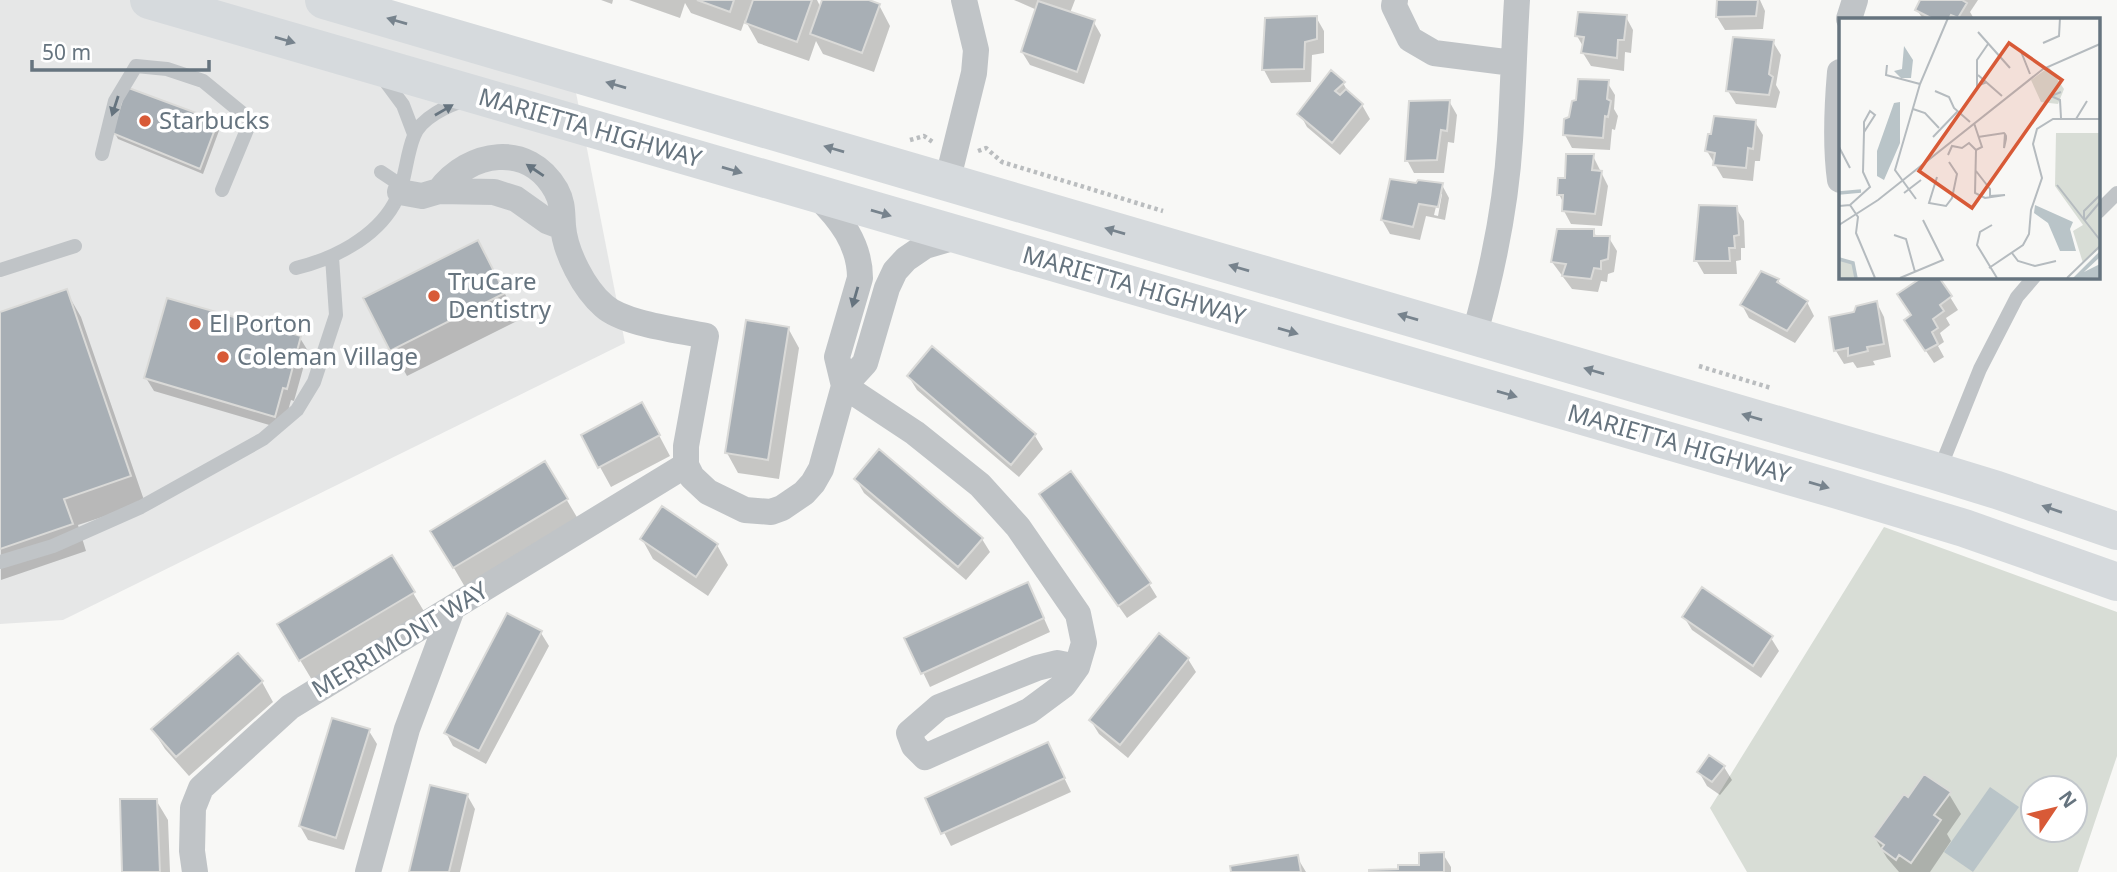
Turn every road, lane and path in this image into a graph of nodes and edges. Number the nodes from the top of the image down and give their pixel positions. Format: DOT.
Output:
graph roads {
  1 [pos="149,0"];
  2 [pos="324,0"];
  3 [pos="964,0"];
  4 [pos="1395,0"];
  5 [pos="1517,0"];
  6 [pos="1856,0"];
  7 [pos="1849,18"];
  8 [pos="1513,63"];
  9 [pos="368,64"];
  10 [pos="481,96"];
  11 [pos="1839,98"];
  12 [pos="414,134"];
  13 [pos="102,154"];
  14 [pos="1839,170"];
  15 [pos="381,172"];
  16 [pos="947,182"];
  17 [pos="401,189"];
  18 [pos="222,190"];
  19 [pos="439,191"];
  20 [pos="2117,193"];
  21 [pos="816,195"];
  22 [pos="2100,210"];
  23 [pos="563,227"];
  24 [pos="964,237"];
  25 [pos="75,246"];
  26 [pos="332,257"];
  27 [pos="296,268"];
  28 [pos="0,270"];
  29 [pos="2033,278"];
  30 [pos="1474,336"];
  31 [pos="844,386"];
  32 [pos="685,465"];
  33 [pos="1939,472"];
  34 [pos="2117,531"];
  35 [pos="0,562"];
  36 [pos="2117,582"];
  37 [pos="452,609"];
  38 [pos="1077,667"];
  39 [pos="195,872"];
  40 [pos="368,872"];
  1 -- 9 [label="highway, MARIETTA HIGHWAY, one-way"];
  16 -- 2 [label="highway, MARIETTA HIGHWAY, one-way"];
  3 -- 16 [label="street"];
  4 -- 8 [label="street"];
  5 -- 8 [label="street"];
  6 -- 7 [label="street"];
  8 -- 30 [label="street"];
  9 -- 10 [label="highway, MARIETTA HIGHWAY"];
  9 -- 12 [label="lane"];
  12 -- 10 [label="lane, one-way"];
  10 -- 21 [label="highway, MARIETTA HIGHWAY, one-way"];
  11 -- 14 [label="street"];
  12 -- 17 [label="lane"];
  18 -- 13 [label="lane, one-way"];
  15 -- 17 [label="lane"];
  30 -- 16 [label="highway, MARIETTA HIGHWAY, one-way"];
  17 -- 19 [label="street"];
  17 -- 26 [label="lane"];
  19 -- 23 [label="street"];
  23 -- 19 [label="street, one-way"];
  20 -- 22 [label="lane"];
  21 -- 24 [label="highway, MARIETTA HIGHWAY, one-way"];
  21 -- 31 [label="street, one-way"];
  23 -- 32 [label="street"];
  24 -- 31 [label="street"];
  24 -- 36 [label="highway, MARIETTA HIGHWAY, one-way"];
  25 -- 28 [label="lane"];
  26 -- 27 [label="lane"];
  26 -- 35 [label="lane"];
  29 -- 33 [label="lane"];
  33 -- 30 [label="highway, MARIETTA HIGHWAY, one-way"];
  31 -- 32 [label="street"];
  31 -- 38 [label="street"];
  32 -- 37 [label="street, MERRIMONT WAY"];
  34 -- 33 [label="highway, MARIETTA HIGHWAY, one-way"];
  37 -- 39 [label="street, MERRIMONT WAY"];
  37 -- 40 [label="street"];
  38 -- 38 [label="street"];
}
